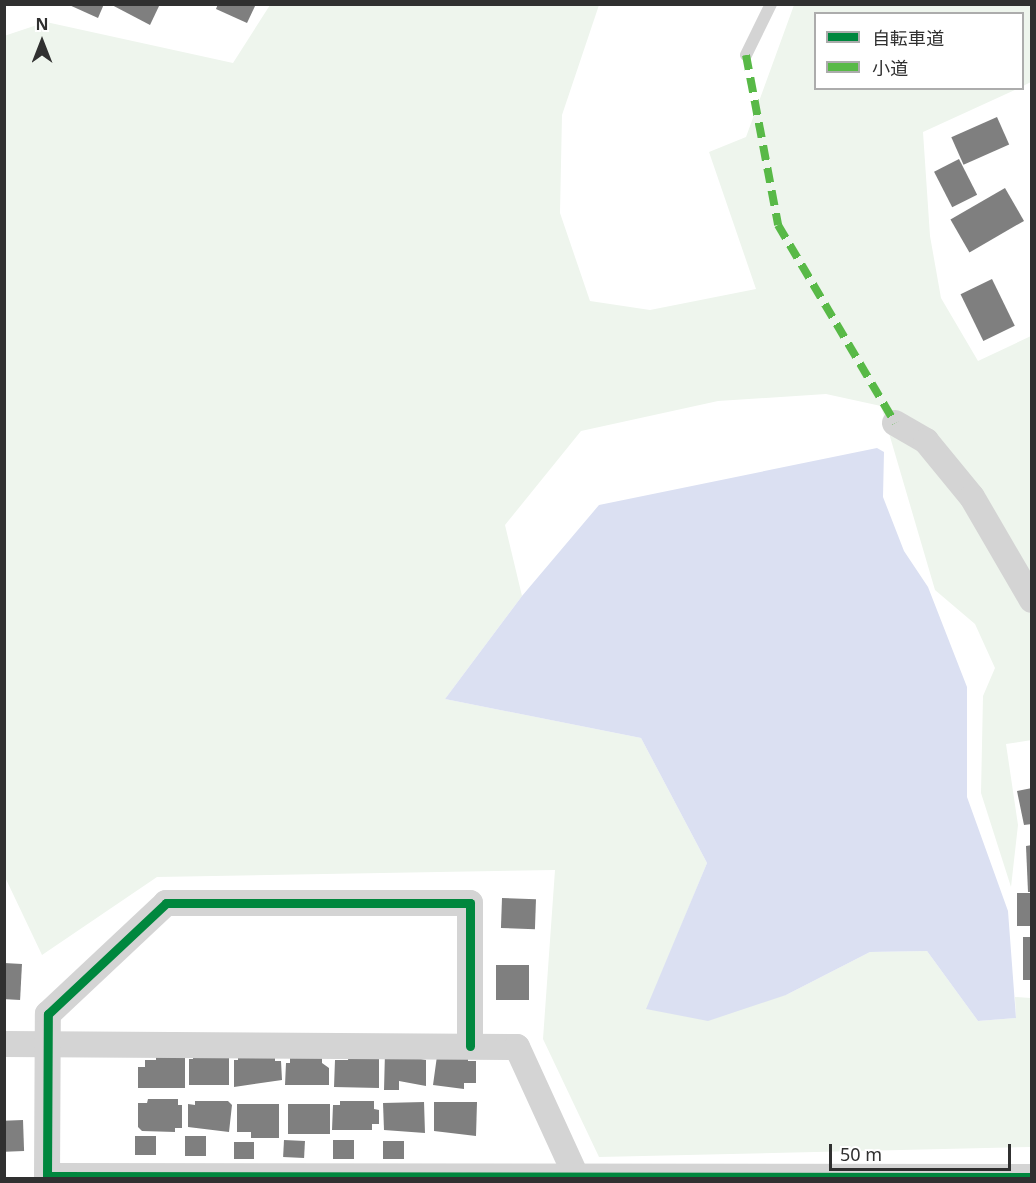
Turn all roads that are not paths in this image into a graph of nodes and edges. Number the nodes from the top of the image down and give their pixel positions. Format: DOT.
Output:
graph roads {
  1 [pos="771,4"];
  2 [pos="746,55"];
  3 [pos="895,423"];
  4 [pos="1032,600"];
  5 [pos="4,1044"];
  6 [pos="48,1046"];
  7 [pos="470,1046"];
  8 [pos="47,1177"];
  9 [pos="1032,1177"];
  10 [pos="576,1178"];
  11 [pos="959,1178"];
  1 -- 2 [label="lane"];
  3 -- 4 [label="street"];
  5 -- 6 [label="street"];
  6 -- 7 [label="street"];
  6 -- 7 [label="street"];
  6 -- 8 [label="street"];
  7 -- 10 [label="street"];
  8 -- 10 [label="street"];
  9 -- 11 [label="street"];
  10 -- 11 [label="street"];
}
